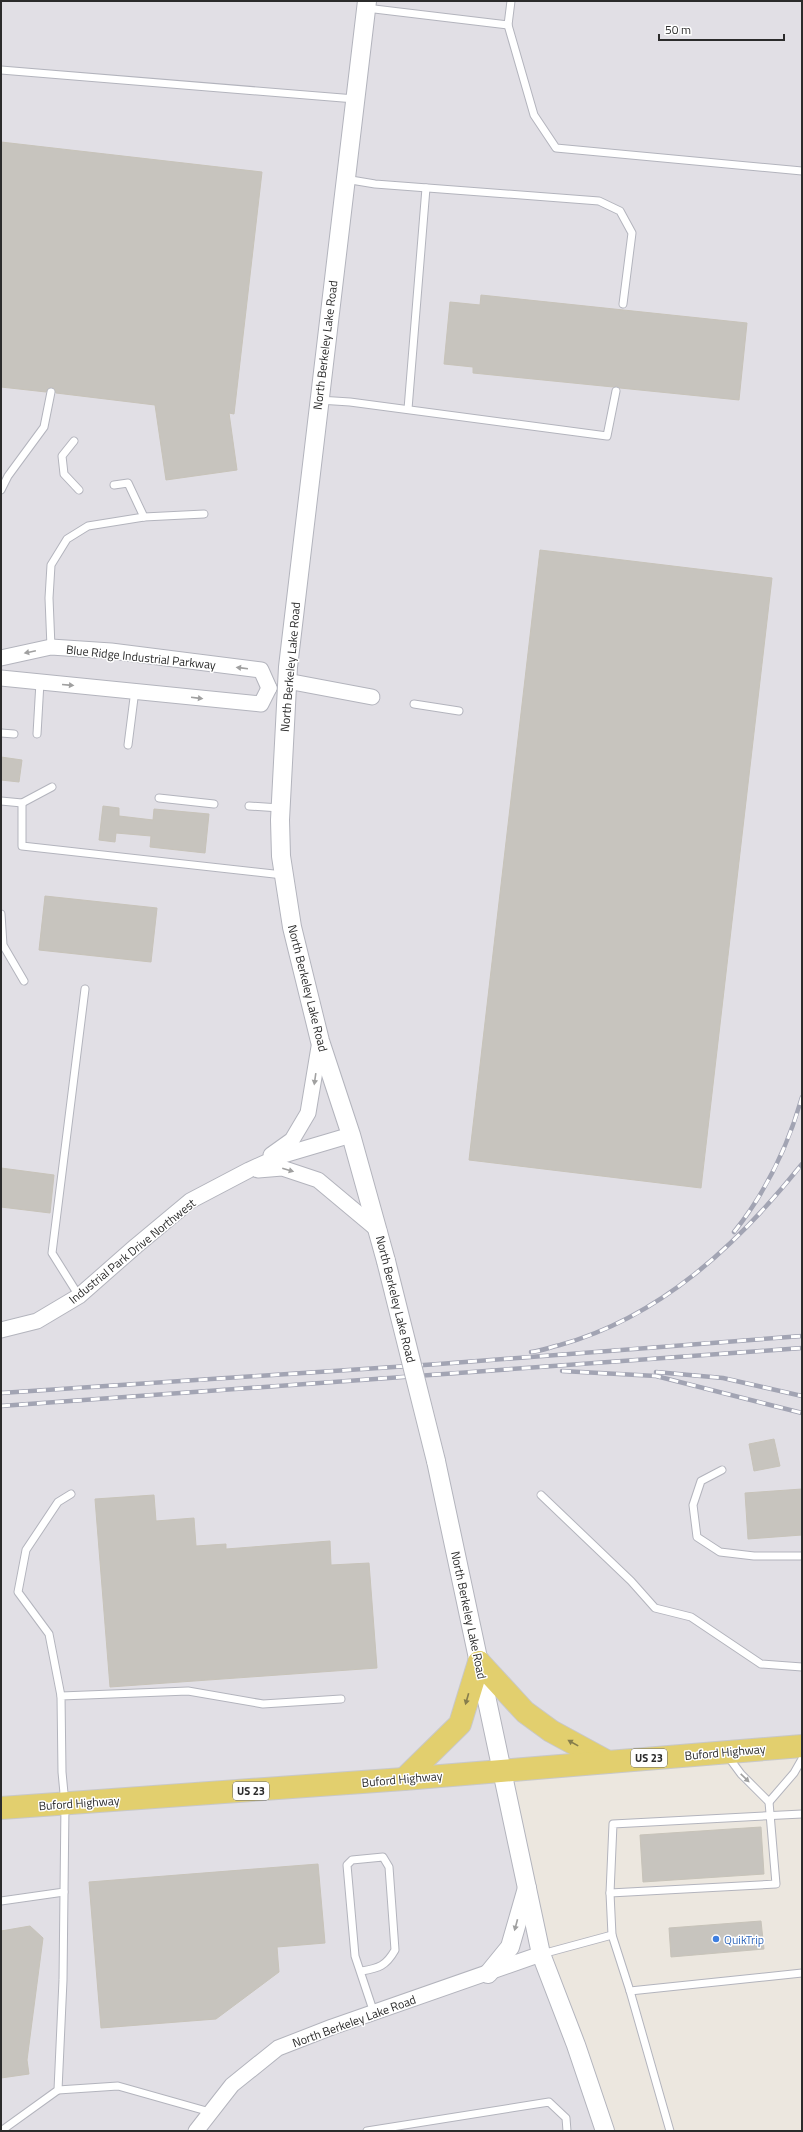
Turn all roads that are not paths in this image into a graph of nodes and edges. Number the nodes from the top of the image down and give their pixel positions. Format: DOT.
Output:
graph roads {
  1 [pos="511,1"];
  2 [pos="366,4"];
  3 [pos="508,25"];
  4 [pos="1,70"];
  5 [pos="355,99"];
  6 [pos="802,171"];
  7 [pos="345,179"];
  8 [pos="426,188"];
  9 [pos="623,304"];
  10 [pos="51,392"];
  11 [pos="616,392"];
  12 [pos="319,400"];
  13 [pos="408,409"];
  14 [pos="74,441"];
  15 [pos="4,474"];
  16 [pos="114,485"];
  17 [pos="1,490"];
  18 [pos="79,490"];
  19 [pos="204,514"];
  20 [pos="144,517"];
  21 [pos="51,647"];
  22 [pos="1,658"];
  23 [pos="1,678"];
  24 [pos="40,682"];
  25 [pos="281,687"];
  26 [pos="134,690"];
  27 [pos="372,697"];
  28 [pos="414,704"];
  29 [pos="459,712"];
  30 [pos="1,733"];
  31 [pos="14,734"];
  32 [pos="37,734"];
  33 [pos="128,745"];
  34 [pos="52,787"];
  35 [pos="159,798"];
  36 [pos="1,801"];
  37 [pos="22,803"];
  38 [pos="214,804"];
  39 [pos="249,806"];
  40 [pos="281,808"];
  41 [pos="284,875"];
  42 [pos="1,914"];
  43 [pos="24,981"];
  44 [pos="85,989"];
  45 [pos="320,1041"];
  46 [pos="351,1135"];
  47 [pos="249,1170"];
  48 [pos="379,1231"];
  49 [pos="79,1296"];
  50 [pos="1,1330"];
  51 [pos="722,1470"];
  52 [pos="71,1494"];
  53 [pos="541,1495"];
  54 [pos="802,1556"];
  55 [pos="478,1662"];
  56 [pos="802,1667"];
  57 [pos="61,1696"];
  58 [pos="341,1700"];
  59 [pos="802,1746"];
  60 [pos="724,1752"];
  61 [pos="802,1759"];
  62 [pos="608,1762"];
  63 [pos="502,1770"];
  64 [pos="404,1779"];
  65 [pos="769,1802"];
  66 [pos="65,1804"];
  67 [pos="1,1808"];
  68 [pos="802,1814"];
  69 [pos="771,1816"];
  70 [pos="527,1888"];
  71 [pos="64,1892"];
  72 [pos="610,1893"];
  73 [pos="1,1902"];
  74 [pos="612,1935"];
  75 [pos="542,1954"];
  76 [pos="362,1971"];
  77 [pos="802,1973"];
  78 [pos="488,1974"];
  79 [pos="630,1991"];
  80 [pos="374,2013"];
  81 [pos="58,2090"];
  82 [pos="210,2112"];
  83 [pos="1,2131"];
  84 [pos="196,2131"];
  85 [pos="367,2131"];
  86 [pos="567,2131"];
  87 [pos="605,2131"];
  88 [pos="670,2131"];
  1 -- 3 [label="lane"];
  2 -- 3 [label="lane"];
  2 -- 5 [label="street, North Berkeley Lake Road"];
  3 -- 6 [label="lane"];
  4 -- 5 [label="lane"];
  5 -- 7 [label="street, North Berkeley Lake Road"];
  7 -- 8 [label="lane"];
  7 -- 12 [label="street, North Berkeley Lake Road"];
  8 -- 9 [label="lane"];
  8 -- 13 [label="lane"];
  10 -- 15 [label="lane"];
  11 -- 13 [label="lane"];
  12 -- 13 [label="lane"];
  12 -- 25 [label="street, North Berkeley Lake Road"];
  14 -- 18 [label="lane"];
  15 -- 17 [label="lane"];
  16 -- 20 [label="lane"];
  19 -- 20 [label="lane"];
  20 -- 21 [label="lane"];
  21 -- 22 [label="street, Blue Ridge Industrial Parkway, one-way"];
  25 -- 21 [label="street, Blue Ridge Industrial Parkway, one-way"];
  23 -- 24 [label="street"];
  24 -- 26 [label="street, one-way"];
  24 -- 32 [label="lane"];
  26 -- 25 [label="street, one-way"];
  25 -- 27 [label="street"];
  25 -- 40 [label="street, North Berkeley Lake Road"];
  26 -- 33 [label="lane"];
  28 -- 29 [label="lane"];
  30 -- 31 [label="lane"];
  34 -- 37 [label="lane"];
  35 -- 38 [label="lane"];
  36 -- 37 [label="lane"];
  37 -- 41 [label="lane"];
  39 -- 40 [label="lane"];
  40 -- 41 [label="street, North Berkeley Lake Road"];
  41 -- 45 [label="street, North Berkeley Lake Road"];
  42 -- 43 [label="lane"];
  44 -- 49 [label="lane"];
  45 -- 46 [label="street, North Berkeley Lake Road"];
  45 -- 47 [label="street, one-way"];
  46 -- 47 [label="street, Industrial Park Drive Northwest"];
  46 -- 48 [label="street, North Berkeley Lake Road"];
  47 -- 48 [label="street, one-way"];
  47 -- 49 [label="street, Industrial Park Drive Northwest"];
  48 -- 55 [label="street, North Berkeley Lake Road, bridge"];
  49 -- 50 [label="street, Industrial Park Drive Northwest"];
  51 -- 54 [label="lane"];
  52 -- 57 [label="lane"];
  53 -- 56 [label="lane"];
  62 -- 55 [label="main road, one-way"];
  55 -- 63 [label="street, North Berkeley Lake Road"];
  55 -- 64 [label="main road, one-way"];
  57 -- 58 [label="lane"];
  57 -- 66 [label="lane"];
  59 -- 60 [label="main road, Buford Highway / US 23"];
  60 -- 62 [label="main road, Buford Highway / US 23"];
  60 -- 65 [label="lane, one-way"];
  61 -- 65 [label="lane"];
  62 -- 63 [label="main road, Buford Highway / US 23"];
  63 -- 64 [label="main road, Buford Highway / US 23"];
  63 -- 70 [label="street, North Berkeley Lake Road"];
  64 -- 66 [label="main road, Buford Highway / US 23"];
  65 -- 69 [label="lane"];
  66 -- 67 [label="main road, Buford Highway / US 23"];
  66 -- 71 [label="lane"];
  68 -- 69 [label="lane"];
  69 -- 72 [label="lane"];
  69 -- 72 [label="lane"];
  70 -- 75 [label="street, North Berkeley Lake Road"];
  70 -- 78 [label="street, one-way"];
  71 -- 73 [label="lane"];
  71 -- 81 [label="lane"];
  72 -- 74 [label="lane"];
  74 -- 75 [label="lane"];
  74 -- 79 [label="lane"];
  75 -- 78 [label="street, North Berkeley Lake Road"];
  75 -- 87 [label="street, North Berkeley Lake Road"];
  76 -- 76 [label="lane"];
  76 -- 80 [label="lane"];
  77 -- 79 [label="lane"];
  78 -- 80 [label="street, North Berkeley Lake Road"];
  79 -- 88 [label="lane"];
  80 -- 82 [label="street, North Berkeley Lake Road"];
  81 -- 82 [label="lane"];
  81 -- 83 [label="lane"];
  82 -- 84 [label="street, North Berkeley Lake Road"];
  85 -- 86 [label="lane"];
}
